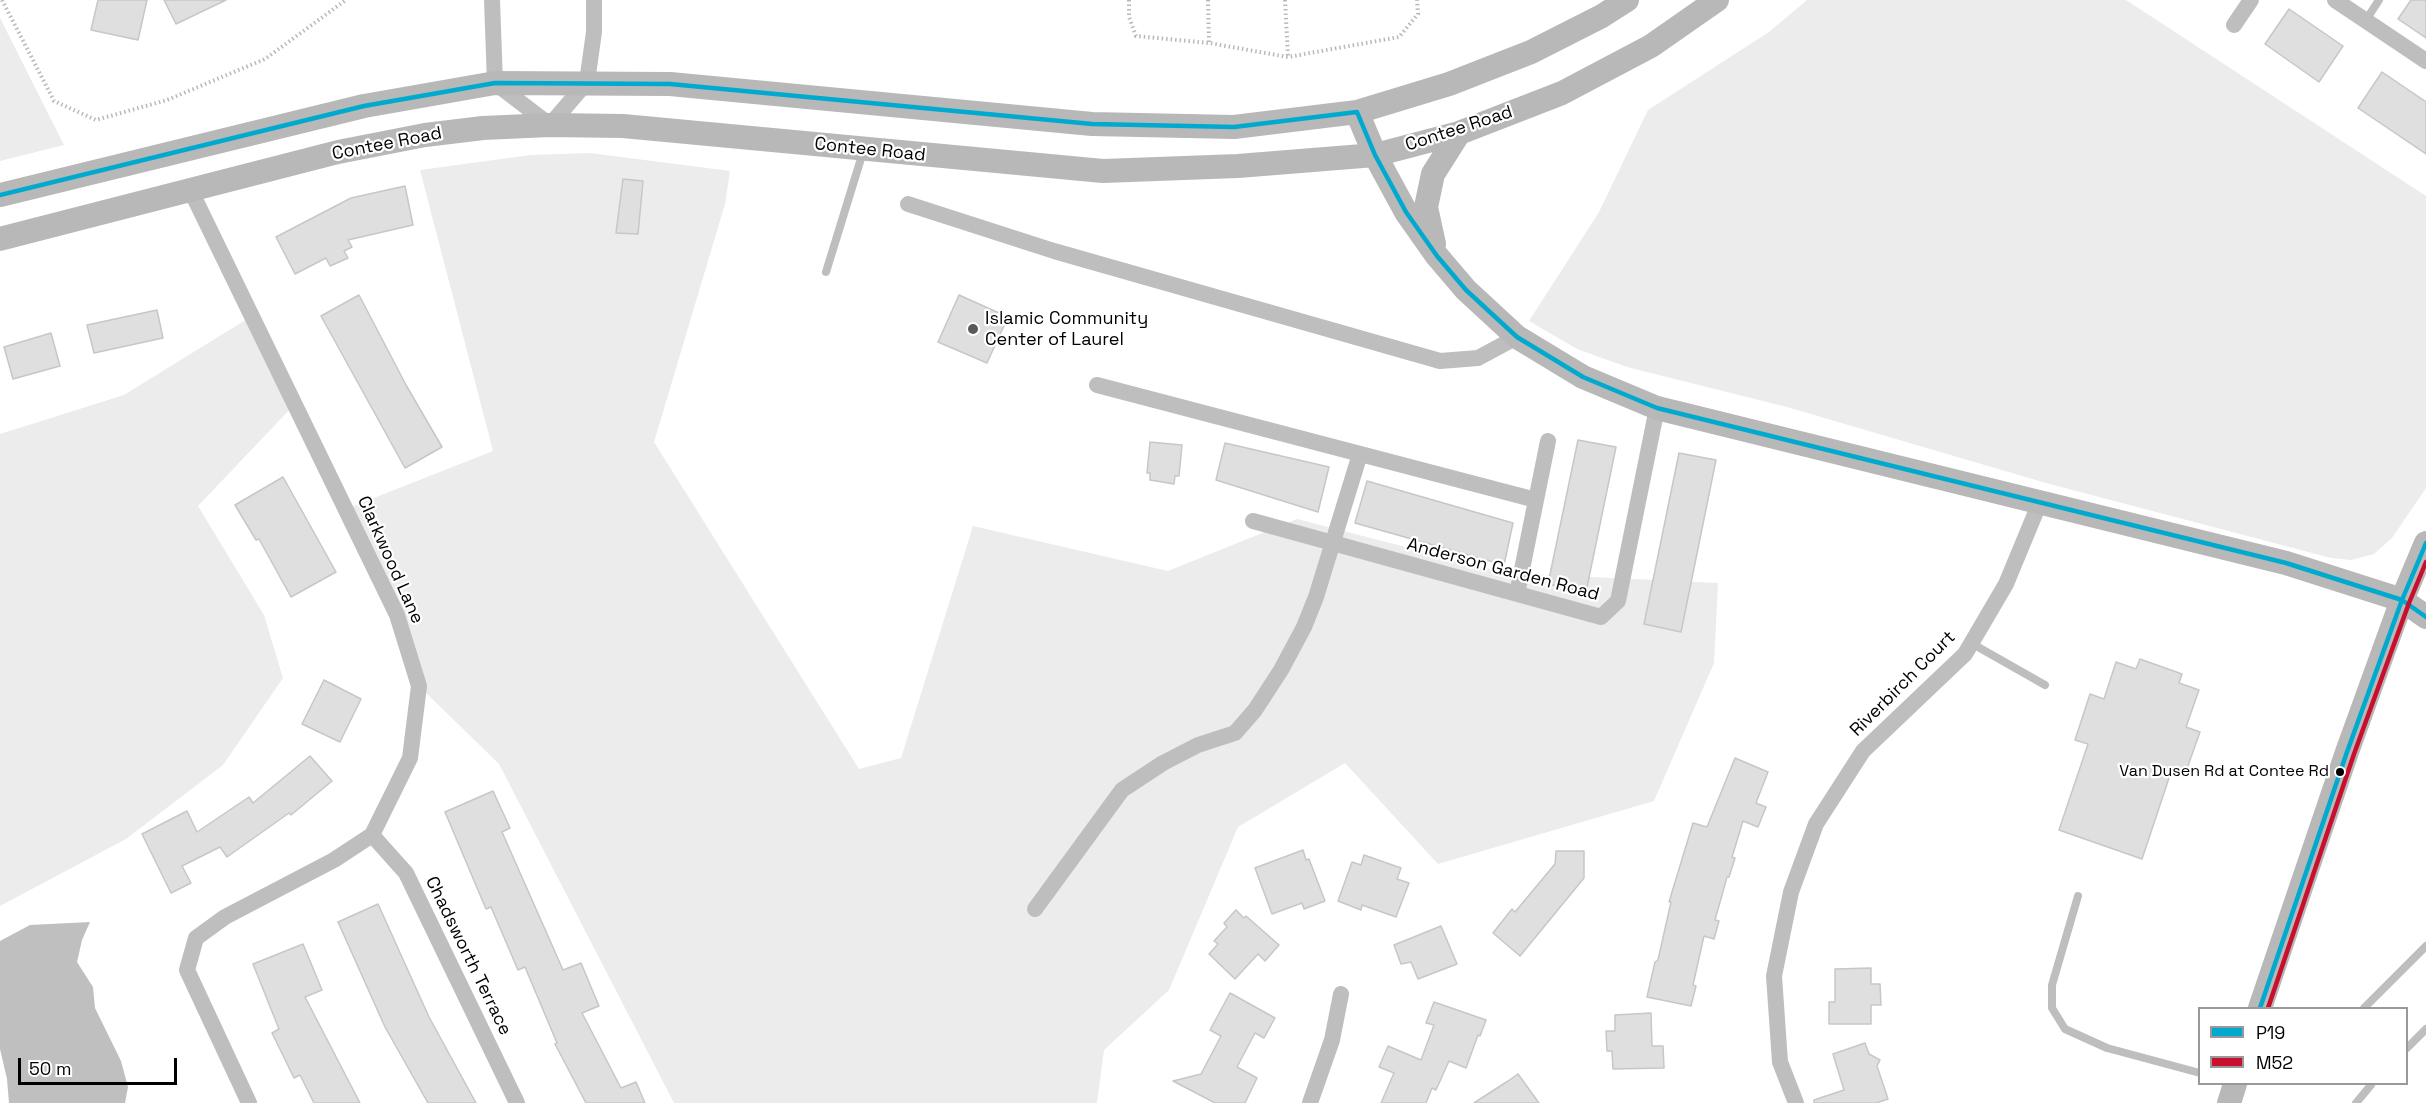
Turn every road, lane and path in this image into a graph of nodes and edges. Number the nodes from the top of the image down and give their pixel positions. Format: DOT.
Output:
graph roads {
  1 [pos="2,0"];
  2 [pos="346,0"];
  3 [pos="492,0"];
  4 [pos="594,0"];
  5 [pos="1129,0"];
  6 [pos="1208,0"];
  7 [pos="1285,0"];
  8 [pos="1417,0"];
  9 [pos="1627,0"];
  10 [pos="1716,0"];
  11 [pos="2251,0"];
  12 [pos="2335,0"];
  13 [pos="2379,0"];
  14 [pos="2366,20"];
  15 [pos="2234,26"];
  16 [pos="1209,43"];
  17 [pos="1287,57"];
  18 [pos="2426,61"];
  19 [pos="587,82"];
  20 [pos="495,83"];
  21 [pos="1357,112"];
  22 [pos="550,125"];
  23 [pos="1459,133"];
  24 [pos="863,150"];
  25 [pos="1375,155"];
  26 [pos="191,191"];
  27 [pos="0,195"];
  28 [pos="908,204"];
  29 [pos="0,239"];
  30 [pos="1437,256"];
  31 [pos="826,272"];
  32 [pos="1517,337"];
  33 [pos="1096,385"];
  34 [pos="1657,408"];
  35 [pos="1548,441"];
  36 [pos="1360,454"];
  37 [pos="1536,500"];
  38 [pos="2040,502"];
  39 [pos="1253,521"];
  40 [pos="1332,543"];
  41 [pos="2426,543"];
  42 [pos="1517,594"];
  43 [pos="2402,600"];
  44 [pos="2426,617"];
  45 [pos="1971,643"];
  46 [pos="2045,685"];
  47 [pos="372,834"];
  48 [pos="2078,896"];
  49 [pos="1035,909"];
  50 [pos="2426,946"];
  51 [pos="1341,994"];
  52 [pos="2260,1007"];
  53 [pos="2365,1007"];
  54 [pos="2425,1031"];
  55 [pos="2408,1047"];
  56 [pos="2198,1073"];
  57 [pos="2370,1085"];
  58 [pos="249,1103"];
  59 [pos="517,1103"];
  60 [pos="1310,1103"];
  61 [pos="1796,1103"];
  62 [pos="2356,1103"];
  1 -- 2 [label="path"];
  3 -- 20 [label="street"];
  4 -- 19 [label="street"];
  5 -- 16 [label="path"];
  6 -- 16 [label="path"];
  7 -- 17 [label="path"];
  8 -- 17 [label="path"];
  9 -- 21 [label="street"];
  10 -- 23 [label="street, Contee Road"];
  11 -- 15 [label="street"];
  12 -- 14 [label="street"];
  13 -- 14 [label="lane"];
  14 -- 18 [label="street"];
  16 -- 17 [label="path"];
  19 -- 20 [label="street"];
  19 -- 21 [label="street"];
  19 -- 22 [label="street"];
  20 -- 22 [label="street"];
  20 -- 27 [label="street"];
  21 -- 25 [label="street"];
  22 -- 24 [label="street, Contee Road"];
  22 -- 26 [label="street, Contee Road"];
  23 -- 25 [label="street, Contee Road"];
  23 -- 30 [label="street"];
  24 -- 25 [label="street, Contee Road"];
  24 -- 31 [label="lane"];
  25 -- 30 [label="street"];
  26 -- 29 [label="street, Contee Road"];
  26 -- 47 [label="street, Clarkwood Lane"];
  28 -- 32 [label="street"];
  30 -- 32 [label="street"];
  32 -- 34 [label="street"];
  33 -- 36 [label="street"];
  34 -- 38 [label="street"];
  34 -- 42 [label="street, Anderson Garden Road"];
  35 -- 37 [label="street"];
  36 -- 37 [label="street"];
  36 -- 40 [label="street"];
  37 -- 42 [label="street"];
  38 -- 43 [label="street"];
  38 -- 45 [label="street, Riverbirch Court"];
  39 -- 40 [label="street, Anderson Garden Road"];
  40 -- 42 [label="street, Anderson Garden Road"];
  40 -- 49 [label="street"];
  41 -- 43 [label="street"];
  43 -- 44 [label="street"];
  43 -- 52 [label="street"];
  45 -- 46 [label="lane"];
  45 -- 61 [label="street, Riverbirch Court"];
  47 -- 58 [label="street, Clarkwood Lane"];
  47 -- 59 [label="street, Chadsworth Terrace"];
  48 -- 56 [label="lane"];
  50 -- 53 [label="lane"];
  51 -- 60 [label="street"];
  54 -- 55 [label="lane"];
  57 -- 62 [label="lane"];
}
